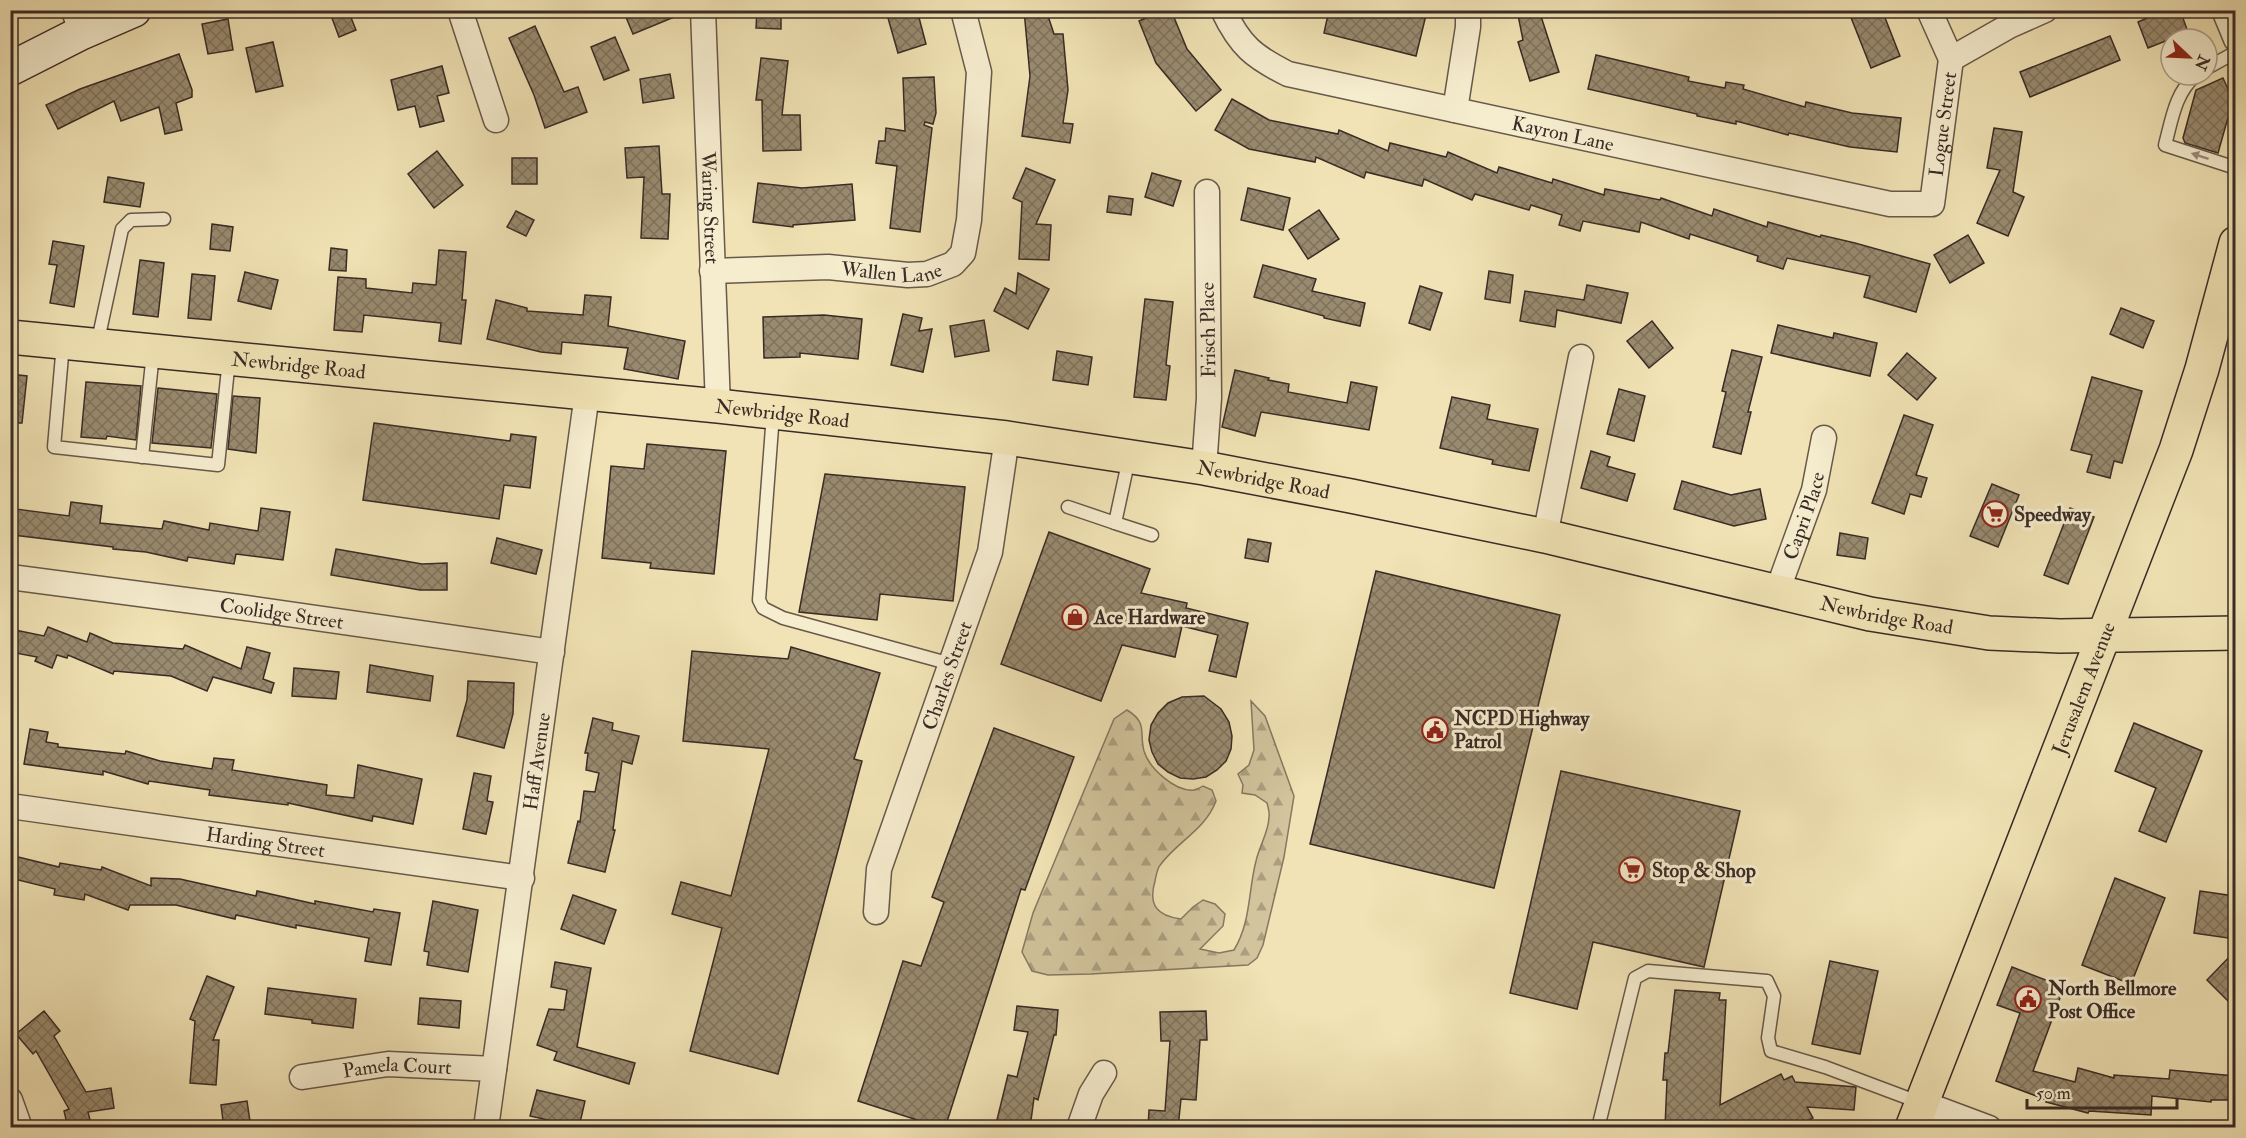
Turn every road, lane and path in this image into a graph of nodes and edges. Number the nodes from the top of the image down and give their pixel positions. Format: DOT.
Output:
graph roads {
  1 [pos="135,10"];
  2 [pos="460,10"];
  3 [pos="703,10"];
  4 [pos="963,10"];
  5 [pos="1223,10"];
  6 [pos="1468,10"];
  7 [pos="1929,10"];
  8 [pos="2045,10"];
  9 [pos="2224,10"];
  10 [pos="78,22"];
  11 [pos="2235,39"];
  12 [pos="2235,52"];
  13 [pos="1951,60"];
  14 [pos="2219,61"];
  15 [pos="10,69"];
  16 [pos="2184,87"];
  17 [pos="1455,110"];
  18 [pos="496,120"];
  19 [pos="2235,168"];
  20 [pos="1206,192"];
  21 [pos="1932,204"];
  22 [pos="164,219"];
  23 [pos="2235,243"];
  24 [pos="712,271"];
  25 [pos="2227,302"];
  26 [pos="10,338"];
  27 [pos="64,343"];
  28 [pos="96,346"];
  29 [pos="153,352"];
  30 [pos="1581,357"];
  31 [pos="229,359"];
  32 [pos="587,394"];
  33 [pos="718,406"];
  34 [pos="773,412"];
  35 [pos="1007,438"];
  36 [pos="1824,438"];
  37 [pos="142,457"];
  38 [pos="1129,457"];
  39 [pos="1204,468"];
  40 [pos="1068,507"];
  41 [pos="1115,523"];
  42 [pos="1152,535"];
  43 [pos="1545,536"];
  44 [pos="10,578"];
  45 [pos="1778,592"];
  46 [pos="2235,633"];
  47 [pos="2105,634"];
  48 [pos="552,652"];
  49 [pos="951,664"];
  50 [pos="10,806"];
  51 [pos="522,878"];
  52 [pos="876,912"];
  53 [pos="494,1069"];
  54 [pos="1104,1073"];
  55 [pos="302,1077"];
  56 [pos="10,1100"];
  57 [pos="1917,1115"];
  58 [pos="20,1128"];
  59 [pos="486,1128"];
  60 [pos="1079,1128"];
  61 [pos="1598,1128"];
  62 [pos="1989,1128"];
  1 -- 10 [label="main road"];
  2 -- 18 [label="street"];
  3 -- 24 [label="street, Waring Street"];
  4 -- 24 [label="street, Wallen Lane"];
  5 -- 17 [label="street, Kayron Lane"];
  6 -- 17 [label="street"];
  7 -- 13 [label="street, Logue Street"];
  8 -- 13 [label="street"];
  9 -- 11 [label="street"];
  10 -- 15 [label="main road"];
  12 -- 14 [label="lane"];
  13 -- 21 [label="street, Logue Street"];
  19 -- 16 [label="lane, one-way"];
  17 -- 21 [label="street, Kayron Lane"];
  20 -- 39 [label="street, Frisch Place"];
  22 -- 28 [label="lane"];
  23 -- 25 [label="main road, Jerusalem Avenue"];
  24 -- 33 [label="street, Waring Street"];
  25 -- 47 [label="main road, Jerusalem Avenue"];
  26 -- 27 [label="main road, Newbridge Road"];
  27 -- 28 [label="main road, Newbridge Road"];
  27 -- 37 [label="lane"];
  28 -- 29 [label="main road, Newbridge Road"];
  29 -- 31 [label="main road, Newbridge Road"];
  29 -- 37 [label="lane"];
  30 -- 43 [label="street"];
  31 -- 32 [label="main road, Newbridge Road"];
  31 -- 37 [label="lane"];
  32 -- 33 [label="main road, Newbridge Road"];
  32 -- 48 [label="street, Haff Avenue"];
  33 -- 34 [label="main road, Newbridge Road"];
  34 -- 35 [label="main road, Newbridge Road"];
  34 -- 49 [label="lane"];
  35 -- 38 [label="main road, Newbridge Road"];
  35 -- 49 [label="street, Charles Street"];
  36 -- 45 [label="street, Capri Place"];
  38 -- 39 [label="main road, Newbridge Road"];
  38 -- 41 [label="lane"];
  39 -- 43 [label="main road, Newbridge Road"];
  40 -- 41 [label="lane"];
  41 -- 42 [label="lane"];
  43 -- 45 [label="main road, Newbridge Road"];
  44 -- 48 [label="street, Coolidge Street"];
  45 -- 47 [label="main road, Newbridge Road"];
  46 -- 47 [label="main road, Newbridge Road"];
  47 -- 57 [label="main road, Jerusalem Avenue"];
  48 -- 51 [label="street, Haff Avenue"];
  49 -- 52 [label="street, Charles Street"];
  50 -- 51 [label="street, Harding Street"];
  51 -- 53 [label="street, Haff Avenue"];
  53 -- 55 [label="street, Pamela Court"];
  53 -- 59 [label="street, Haff Avenue"];
  54 -- 60 [label="street"];
  56 -- 58 [label="street"];
  57 -- 61 [label="lane"];
  57 -- 62 [label="street"];
}
